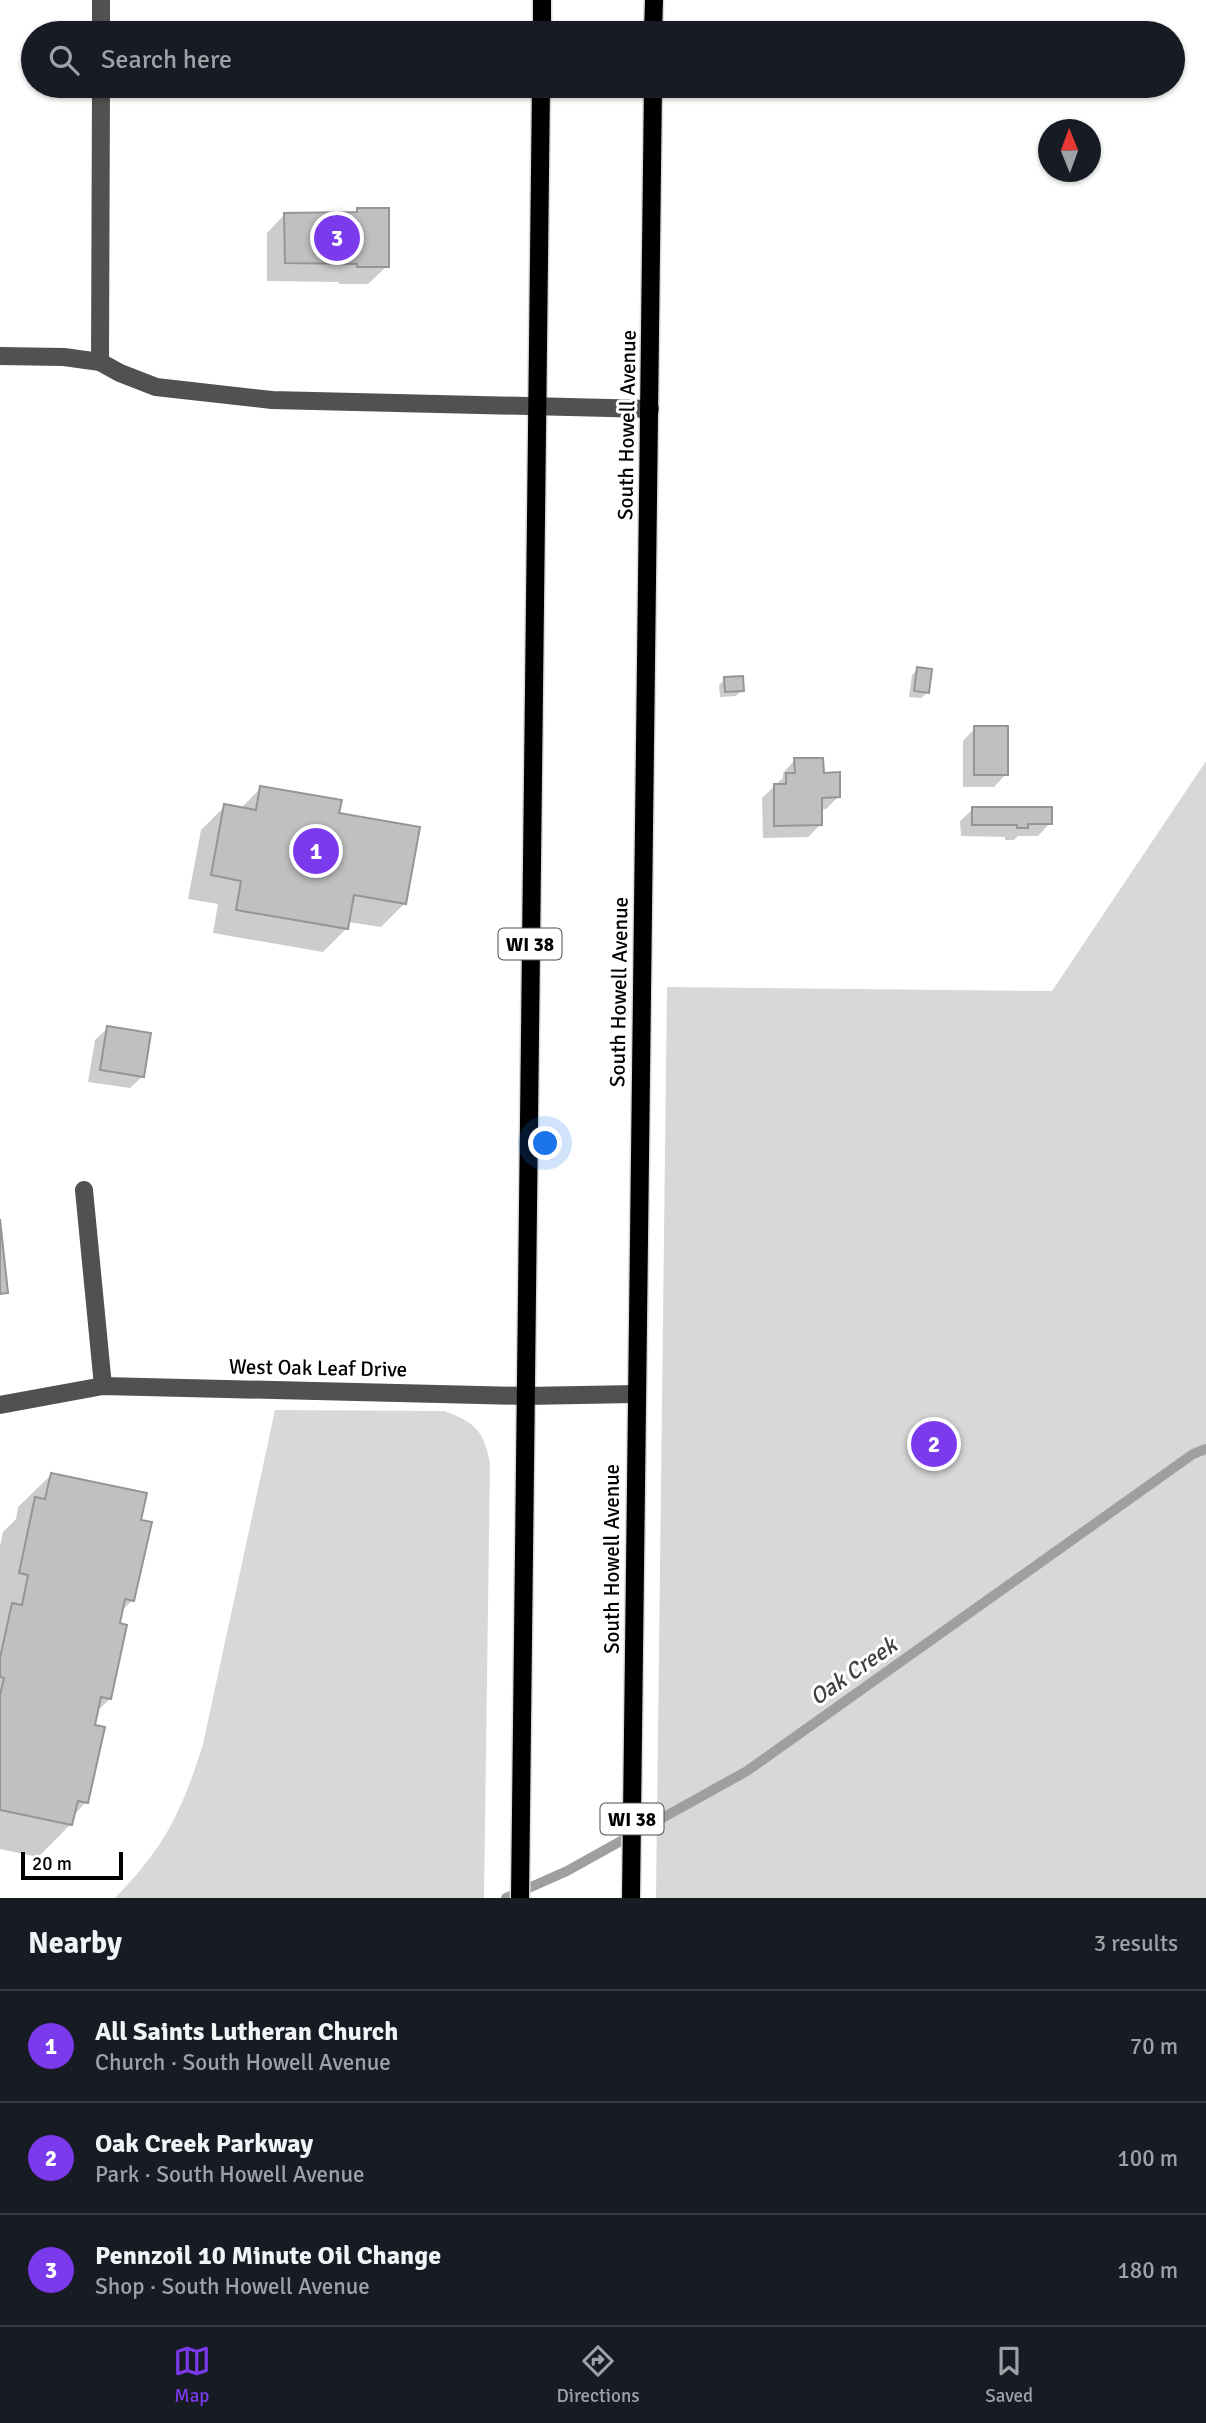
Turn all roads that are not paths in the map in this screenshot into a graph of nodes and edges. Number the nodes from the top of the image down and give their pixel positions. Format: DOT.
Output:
graph roads {
  1 [pos="101,0"];
  2 [pos="542,0"];
  3 [pos="654,0"];
  4 [pos="101,21"];
  5 [pos="542,21"];
  6 [pos="653,21"];
  7 [pos="101,98"];
  8 [pos="541,98"];
  9 [pos="653,98"];
  10 [pos="0,356"];
  11 [pos="100,362"];
  12 [pos="537,406"];
  13 [pos="650,409"];
  14 [pos="84,1190"];
  15 [pos="103,1386"];
  16 [pos="636,1394"];
  17 [pos="524,1396"];
  18 [pos="0,1405"];
  19 [pos="520,1898"];
  20 [pos="631,1898"];
  1 -- 4 [label="street"];
  2 -- 5 [label="main road"];
  3 -- 6 [label="main road"];
  7 -- 11 [label="street"];
  8 -- 12 [label="main road, WI 38"];
  9 -- 13 [label="main road, South Howell Avenue / WI 38"];
  10 -- 11 [label="street"];
  11 -- 12 [label="street"];
  12 -- 13 [label="street"];
  12 -- 17 [label="main road, WI 38"];
  13 -- 16 [label="main road, South Howell Avenue / WI 38"];
  14 -- 15 [label="street"];
  15 -- 17 [label="street, West Oak Leaf Drive"];
  15 -- 18 [label="street, West Oak Leaf Drive"];
  16 -- 17 [label="street, West Oak Leaf Drive"];
  16 -- 20 [label="main road, South Howell Avenue / WI 38"];
  17 -- 19 [label="main road, WI 38"];
}
